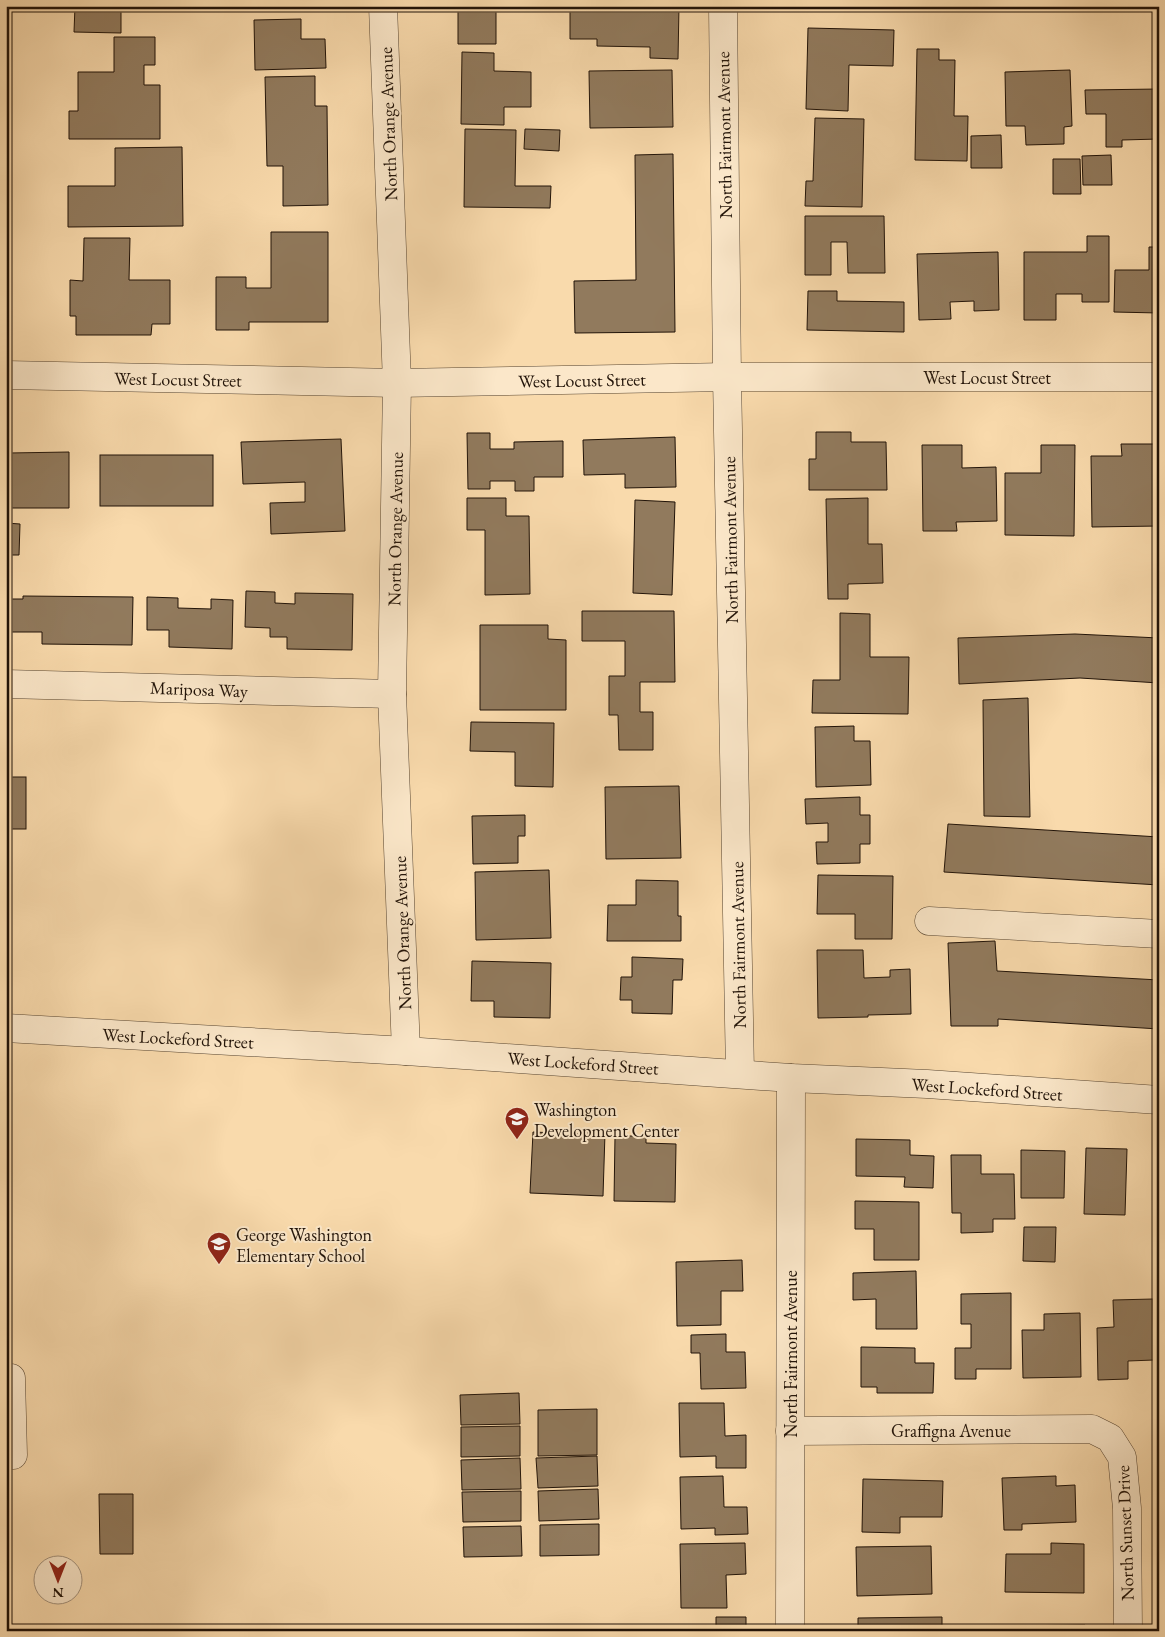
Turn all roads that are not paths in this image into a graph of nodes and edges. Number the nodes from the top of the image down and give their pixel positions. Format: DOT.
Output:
graph roads {
  1 [pos="383,6"];
  2 [pos="723,6"];
  3 [pos="6,375"];
  4 [pos="727,377"];
  5 [pos="1159,377"];
  6 [pos="397,383"];
  7 [pos="6,684"];
  8 [pos="392,694"];
  9 [pos="929,921"];
  10 [pos="1159,934"];
  11 [pos="6,1028"];
  12 [pos="406,1051"];
  13 [pos="740,1073"];
  14 [pos="791,1078"];
  15 [pos="1159,1100"];
  16 [pos="6,1378"];
  17 [pos="790,1431"];
  18 [pos="1110,1438"];
  19 [pos="6,1455"];
  20 [pos="790,1631"];
  21 [pos="1128,1631"];
  1 -- 6 [label="street, North Orange Avenue"];
  2 -- 4 [label="street, North Fairmont Avenue"];
  3 -- 6 [label="street, West Locust Street"];
  4 -- 5 [label="street, West Locust Street"];
  4 -- 6 [label="street, West Locust Street"];
  4 -- 13 [label="street, North Fairmont Avenue"];
  6 -- 8 [label="street, North Orange Avenue"];
  7 -- 8 [label="street, Mariposa Way"];
  8 -- 12 [label="street, North Orange Avenue"];
  9 -- 10 [label="street"];
  11 -- 12 [label="street, West Lockeford Street"];
  12 -- 13 [label="street, West Lockeford Street"];
  13 -- 14 [label="street, West Lockeford Street"];
  14 -- 15 [label="street, West Lockeford Street"];
  14 -- 17 [label="street, North Fairmont Avenue"];
  16 -- 19 [label="street"];
  17 -- 18 [label="street, Graffigna Avenue"];
  17 -- 20 [label="street, North Fairmont Avenue"];
  18 -- 21 [label="street, North Sunset Drive"];
}
